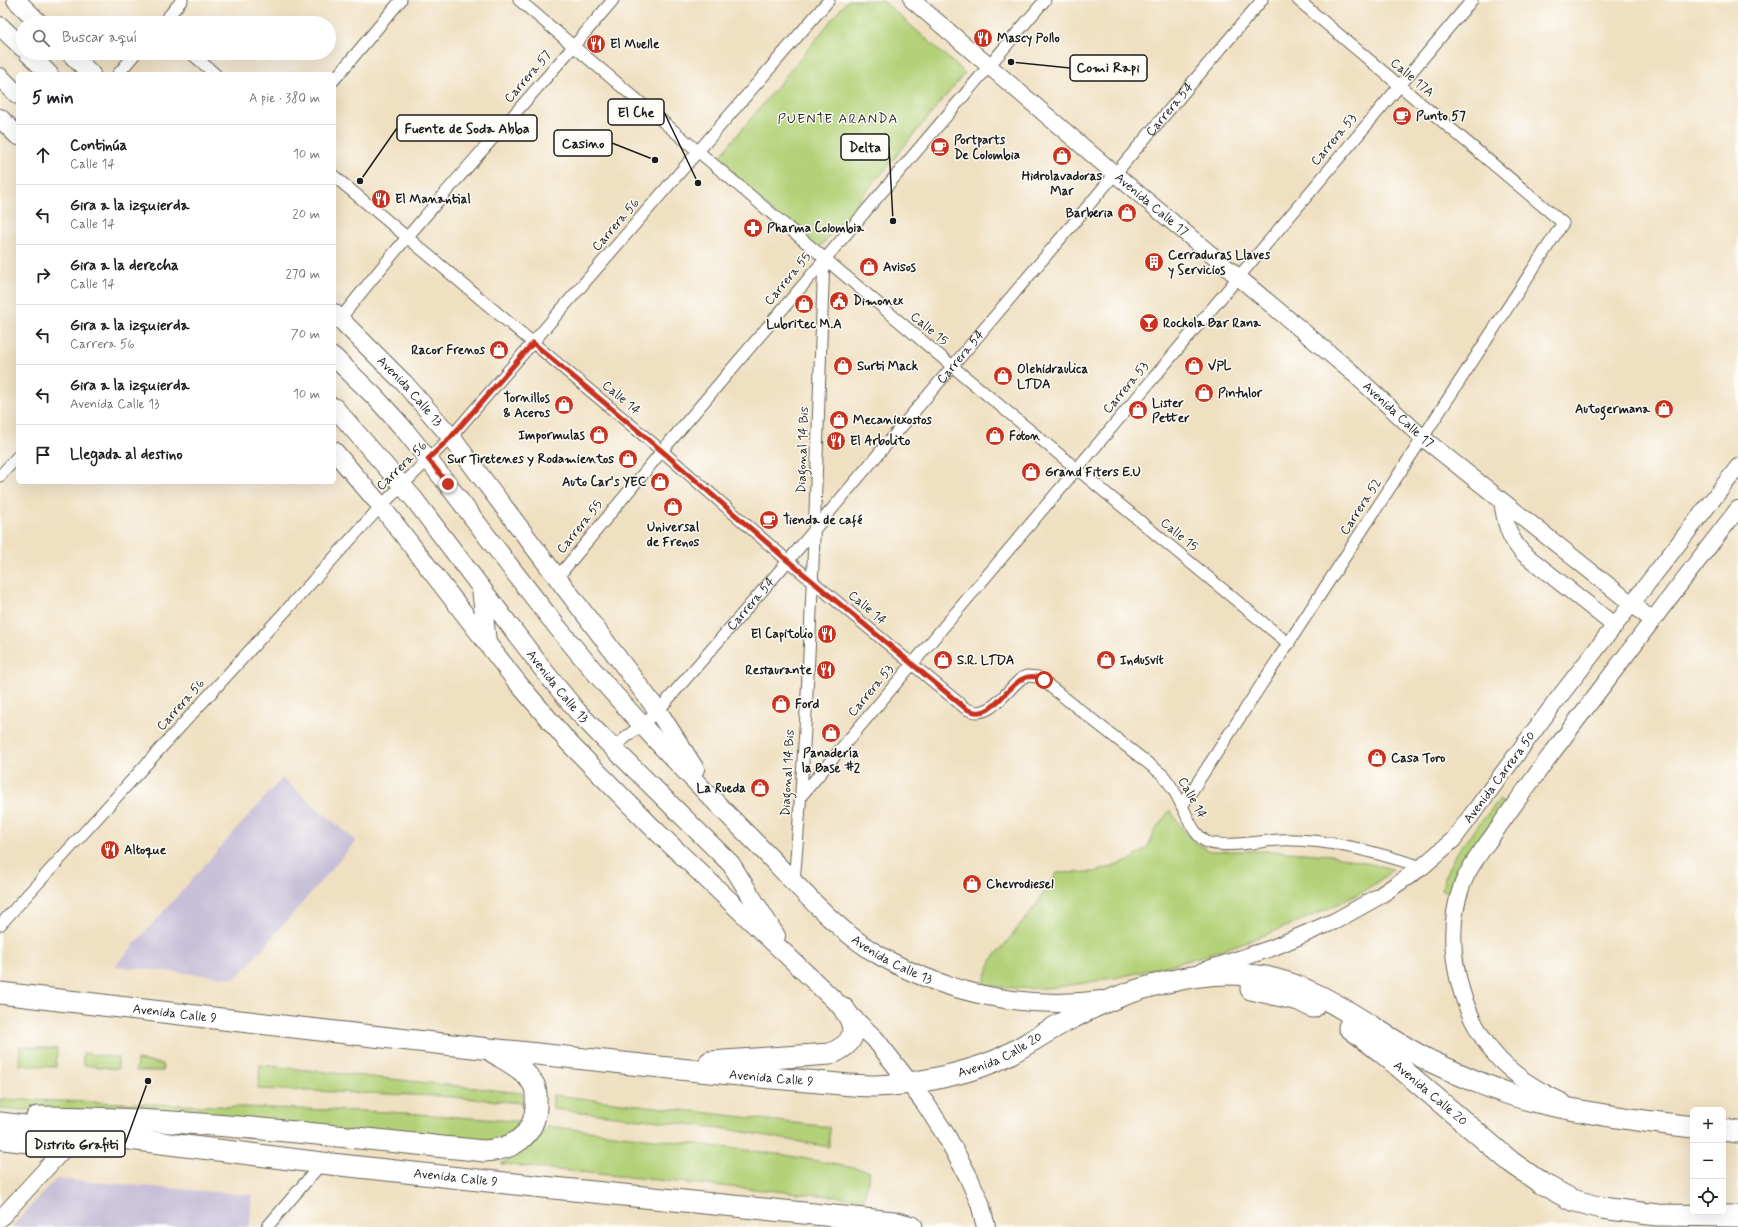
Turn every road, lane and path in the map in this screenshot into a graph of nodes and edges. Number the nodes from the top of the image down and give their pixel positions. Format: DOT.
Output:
graph roads {
  1 [pos="16,0"];
  2 [pos="182,0"];
  3 [pos="401,0"];
  4 [pos="519,0"];
  5 [pos="613,0"];
  6 [pos="829,0"];
  7 [pos="912,0"];
  8 [pos="1045,0"];
  9 [pos="1262,0"];
  10 [pos="1298,0"];
  11 [pos="1472,0"];
  12 [pos="32,16"];
  13 [pos="169,16"];
  14 [pos="0,26"];
  15 [pos="16,41"];
  16 [pos="574,47"];
  17 [pos="35,60"];
  18 [pos="77,60"];
  19 [pos="130,60"];
  20 [pos="199,60"];
  21 [pos="990,66"];
  22 [pos="47,72"];
  23 [pos="89,72"];
  24 [pos="120,72"];
  25 [pos="213,72"];
  26 [pos="0,77"];
  27 [pos="336,78"];
  28 [pos="1399,85"];
  29 [pos="16,93"];
  30 [pos="0,118"];
  31 [pos="16,134"];
  32 [pos="697,152"];
  33 [pos="1115,174"];
  34 [pos="336,178"];
  35 [pos="1563,223"];
  36 [pos="406,237"];
  37 [pos="824,259"];
  38 [pos="1238,276"];
  39 [pos="337,316"];
  40 [pos="533,343"];
  41 [pos="336,359"];
  42 [pos="952,366"];
  43 [pos="336,409"];
  44 [pos="451,437"];
  45 [pos="1423,438"];
  46 [pos="662,451"];
  47 [pos="336,453"];
  48 [pos="16,458"];
  49 [pos="428,459"];
  50 [pos="1738,467"];
  51 [pos="1076,469"];
  52 [pos="0,476"];
  53 [pos="402,486"];
  54 [pos="1502,501"];
  55 [pos="381,506"];
  56 [pos="1738,509"];
  57 [pos="814,531"];
  58 [pos="788,561"];
  59 [pos="557,578"];
  60 [pos="812,581"];
  61 [pos="481,587"];
  62 [pos="1632,604"];
  63 [pos="1652,620"];
  64 [pos="1615,626"];
  65 [pos="487,642"];
  66 [pos="1289,644"];
  67 [pos="912,664"];
  68 [pos="658,711"];
  69 [pos="641,724"];
  70 [pos="613,748"];
  71 [pos="802,795"];
  72 [pos="718,805"];
  73 [pos="1182,806"];
  74 [pos="1422,867"];
  75 [pos="794,882"];
  76 [pos="0,925"];
  77 [pos="789,957"];
  78 [pos="1175,980"];
  79 [pos="0,993"];
  80 [pos="1117,998"];
  81 [pos="844,1009"];
  82 [pos="487,1049"];
  83 [pos="646,1066"];
  84 [pos="909,1082"];
  85 [pos="875,1086"];
  86 [pos="1599,1114"];
  87 [pos="0,1117"];
  88 [pos="0,1123"];
  89 [pos="1690,1127"];
  90 [pos="1726,1130"];
  91 [pos="1738,1132"];
  92 [pos="89,1135"];
  93 [pos="0,1141"];
  94 [pos="64,1149"];
  95 [pos="322,1163"];
  96 [pos="1738,1216"];
  97 [pos="0,1219"];
  98 [pos="267,1227"];
  99 [pos="912,1227"];
  100 [pos="986,1227"];
  1 -- 12 [label="main road"];
  2 -- 13 [label="street"];
  3 -- 27 [label="street"];
  4 -- 16 [label="street, Calle 15"];
  5 -- 16 [label="street, Carrera 57"];
  6 -- 32 [label="street, Carrera 56"];
  7 -- 21 [label="main road, Avenida Calle 17"];
  8 -- 21 [label="street, Carrera 55"];
  9 -- 33 [label="street, Carrera 54"];
  10 -- 28 [label="street, Calle 17A"];
  11 -- 28 [label="street, Carrera 53"];
  14 -- 15 [label="main road"];
  16 -- 32 [label="street, Calle 15"];
  16 -- 36 [label="street, Carrera 57"];
  17 -- 22 [label="main road"];
  18 -- 23 [label="main road"];
  19 -- 24 [label="street"];
  20 -- 25 [label="street"];
  21 -- 33 [label="main road, Avenida Calle 17"];
  21 -- 37 [label="street, Carrera 55"];
  26 -- 29 [label="main road"];
  28 -- 35 [label="street, Calle 17A"];
  28 -- 38 [label="street, Carrera 53"];
  30 -- 31 [label="main road"];
  32 -- 37 [label="street, Calle 15"];
  32 -- 40 [label="street, Carrera 56"];
  33 -- 38 [label="main road, Avenida Calle 17"];
  33 -- 42 [label="street, Carrera 54"];
  34 -- 36 [label="street, Calle 14"];
  35 -- 45 [label="street, Carrera 52"];
  36 -- 39 [label="street, Carrera 57"];
  36 -- 40 [label="street, Calle 14"];
  37 -- 42 [label="street, Calle 15"];
  37 -- 46 [label="street, Carrera 55"];
  37 -- 57 [label="street, Diagonal 14 Bis"];
  38 -- 45 [label="main road, Avenida Calle 17"];
  38 -- 51 [label="street, Carrera 53"];
  39 -- 44 [label="main road, Avenida Calle 13"];
  40 -- 44 [label="street, Carrera 56"];
  40 -- 46 [label="street, Calle 14"];
  41 -- 49 [label="main road, Avenida Calle 13"];
  42 -- 51 [label="street, Calle 15"];
  42 -- 57 [label="street, Carrera 54"];
  43 -- 53 [label="main road, Avenida Calle 13"];
  44 -- 49 [label="street, Carrera 56"];
  44 -- 59 [label="main road, Avenida Calle 13"];
  45 -- 54 [label="main road, Avenida Calle 17"];
  45 -- 66 [label="street, Carrera 52"];
  46 -- 58 [label="street, Calle 14"];
  46 -- 59 [label="street, Carrera 55"];
  47 -- 55 [label="main road, Avenida Calle 13"];
  48 -- 52 [label="street"];
  49 -- 53 [label="street, Carrera 56"];
  49 -- 69 [label="main road, Avenida Calle 13"];
  50 -- 62 [label="main road, Avenida Carrera 50"];
  51 -- 66 [label="street, Calle 15"];
  51 -- 67 [label="street, Carrera 53"];
  53 -- 55 [label="street, Carrera 56"];
  53 -- 61 [label="main road, Avenida Calle 13"];
  54 -- 62 [label="main road, Avenida Calle 17"];
  54 -- 64 [label="main road"];
  55 -- 65 [label="main road, Avenida Calle 13"];
  55 -- 76 [label="street, Carrera 56"];
  56 -- 63 [label="main road"];
  57 -- 58 [label="street, Carrera 54"];
  57 -- 60 [label="street, Diagonal 14 Bis"];
  58 -- 60 [label="street, Calle 14"];
  58 -- 68 [label="street, Carrera 54"];
  59 -- 68 [label="main road, Avenida Calle 13"];
  60 -- 67 [label="street, Calle 14"];
  60 -- 71 [label="street, Diagonal 14 Bis"];
  61 -- 65 [label="main road"];
  61 -- 70 [label="main road, Avenida Calle 13"];
  62 -- 63 [label="main road, Avenida Calle 17"];
  62 -- 64 [label="main road, Avenida Carrera 50"];
  63 -- 86 [label="main road, Avenida Calle 20"];
  64 -- 74 [label="main road, Avenida Carrera 50"];
  65 -- 77 [label="main road, Avenida Calle 13"];
  66 -- 73 [label="street, Carrera 52"];
  67 -- 71 [label="street, Carrera 53"];
  67 -- 73 [label="street, Calle 14"];
  68 -- 69 [label="street, Carrera 54"];
  68 -- 72 [label="main road, Avenida Calle 13"];
  69 -- 70 [label="street, Carrera 54"];
  69 -- 72 [label="main road, Avenida Calle 13"];
  70 -- 77 [label="main road, Avenida Calle 13"];
  71 -- 75 [label="street, Diagonal 14 Bis"];
  72 -- 75 [label="main road, Avenida Calle 13"];
  73 -- 74 [label="street, Calle 14"];
  74 -- 78 [label="main road, Avenida Carrera 50"];
  75 -- 80 [label="main road, Avenida Calle 13"];
  77 -- 81 [label="main road, Avenida Calle 13"];
  78 -- 80 [label="highway, Avenida Calle 20"];
  78 -- 86 [label="highway, Avenida Calle 20"];
  79 -- 82 [label="highway, Avenida Calle 9"];
  80 -- 84 [label="highway, Avenida Calle 20"];
  80 -- 96 [label="highway, Avenida Calle 20"];
  81 -- 83 [label="highway"];
  81 -- 84 [label="main road, Avenida Calle 13"];
  82 -- 83 [label="highway, Avenida Calle 9"];
  82 -- 87 [label="highway"];
  83 -- 85 [label="highway, Avenida Calle 9"];
  84 -- 85 [label="highway, Avenida Calle 20"];
  84 -- 100 [label="main road, Avenida Calle 13"];
  86 -- 89 [label="highway, Avenida Calle 20"];
  88 -- 92 [label="highway, Avenida Calle 9"];
  90 -- 91 [label="highway"];
  92 -- 94 [label="main road"];
  92 -- 95 [label="highway, Avenida Calle 9"];
  93 -- 94 [label="main road"];
  94 -- 97 [label="main road"];
  95 -- 98 [label="street"];
  95 -- 99 [label="highway, Avenida Calle 9"];
}
